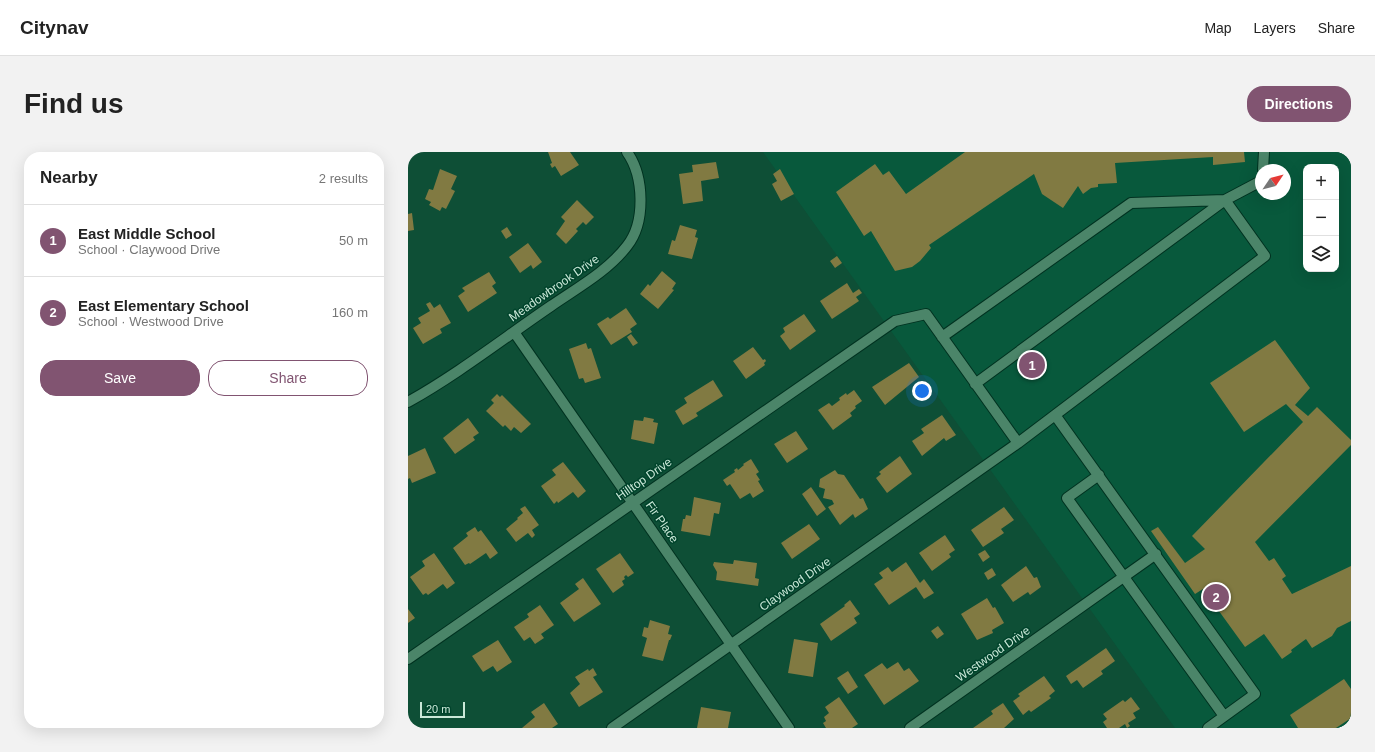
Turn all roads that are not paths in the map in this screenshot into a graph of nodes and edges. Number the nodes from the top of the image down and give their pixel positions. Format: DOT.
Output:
graph roads {
  1 [pos="627,152"];
  2 [pos="1264,152"];
  3 [pos="1263,164"];
  4 [pos="1255,184"];
  5 [pos="1225,200"];
  6 [pos="514,332"];
  7 [pos="942,337"];
  8 [pos="975,384"];
  9 [pos="408,402"];
  10 [pos="1055,416"];
  11 [pos="1018,443"];
  12 [pos="1099,475"];
  13 [pos="633,502"];
  14 [pos="1156,554"];
  15 [pos="1123,578"];
  16 [pos="731,645"];
  17 [pos="408,658"];
  18 [pos="1224,716"];
  19 [pos="612,728"];
  20 [pos="789,728"];
  21 [pos="910,728"];
  22 [pos="1208,728"];
  1 -- 6 [label="street, Meadowbrook Drive"];
  2 -- 3 [label="street"];
  4 -- 5 [label="street"];
  5 -- 7 [label="street"];
  5 -- 8 [label="street"];
  5 -- 10 [label="street, Claywood Drive"];
  6 -- 9 [label="street, Meadowbrook Drive"];
  6 -- 13 [label="street, Fir Place"];
  7 -- 8 [label="street"];
  7 -- 13 [label="street, Hilltop Drive"];
  8 -- 11 [label="street"];
  10 -- 11 [label="street, Claywood Drive"];
  10 -- 12 [label="street"];
  11 -- 16 [label="street, Claywood Drive"];
  12 -- 14 [label="street"];
  12 -- 15 [label="street"];
  13 -- 16 [label="street, Fir Place"];
  13 -- 17 [label="street, Hilltop Drive"];
  14 -- 15 [label="street, Westwood Drive"];
  14 -- 18 [label="street"];
  15 -- 18 [label="street"];
  15 -- 21 [label="street, Westwood Drive"];
  16 -- 19 [label="street, Claywood Drive"];
  16 -- 20 [label="street, Fir Place"];
  18 -- 22 [label="street"];
}
